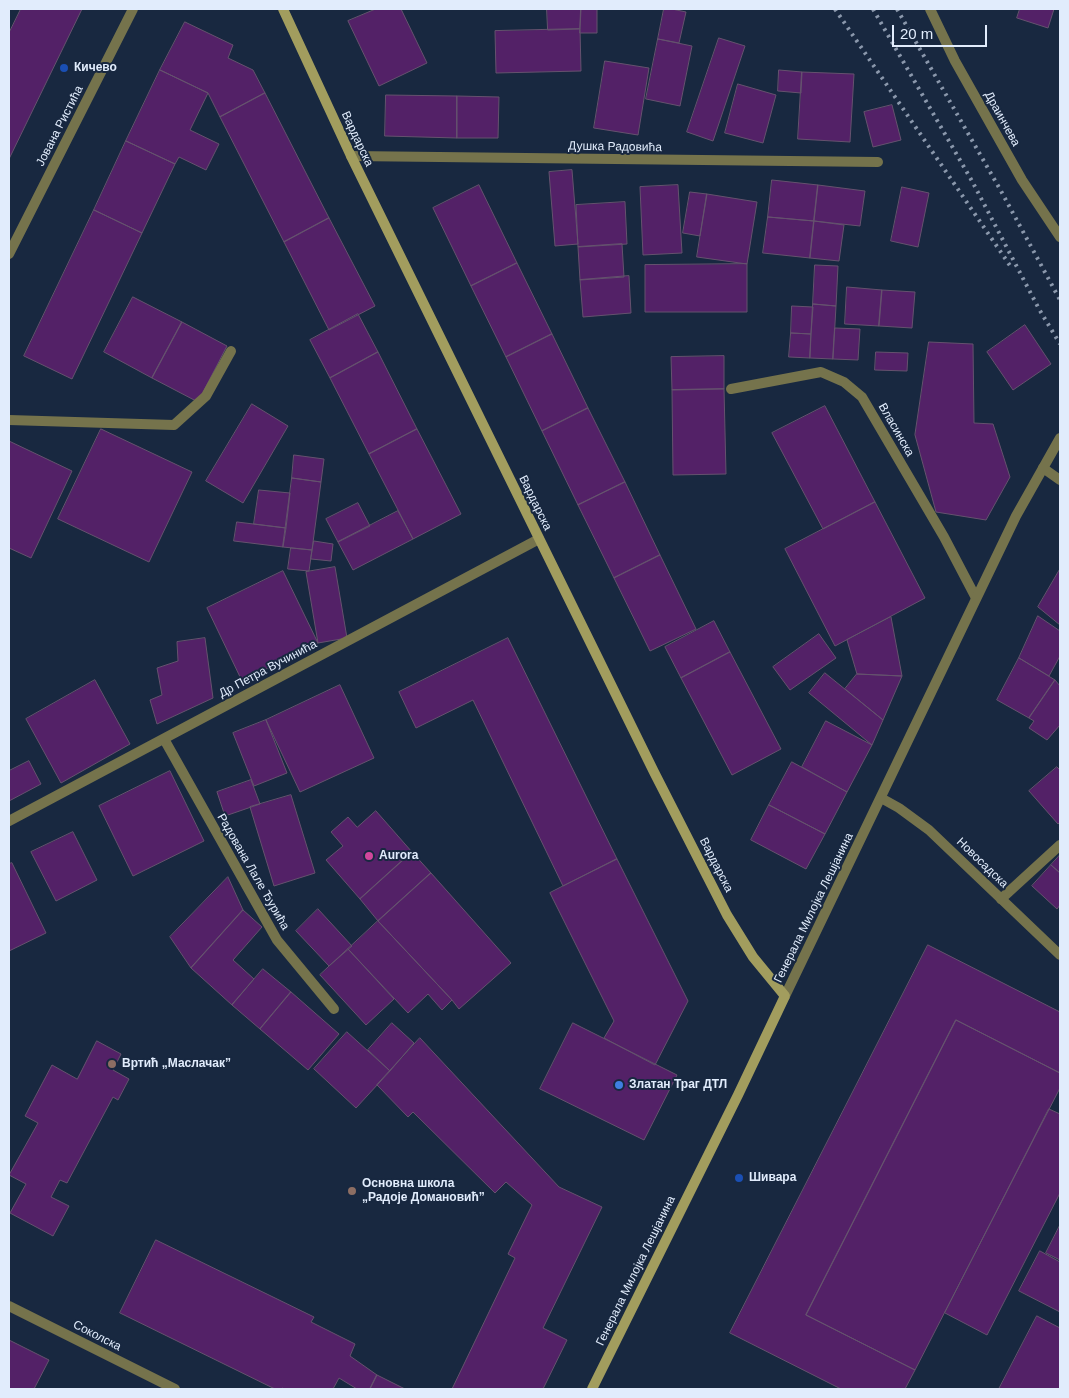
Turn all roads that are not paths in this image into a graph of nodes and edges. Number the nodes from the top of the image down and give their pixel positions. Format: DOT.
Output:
graph roads {
  1 [pos="132,9"];
  2 [pos="283,9"];
  3 [pos="930,9"];
  4 [pos="351,156"];
  5 [pos="878,162"];
  6 [pos="1060,236"];
  7 [pos="9,254"];
  8 [pos="231,351"];
  9 [pos="731,388"];
  10 [pos="9,420"];
  11 [pos="1060,438"];
  12 [pos="1043,468"];
  13 [pos="1060,480"];
  14 [pos="539,539"];
  15 [pos="976,598"];
  16 [pos="164,738"];
  17 [pos="880,798"];
  18 [pos="9,821"];
  19 [pos="1060,845"];
  20 [pos="1001,899"];
  21 [pos="1060,955"];
  22 [pos="785,996"];
  23 [pos="334,1010"];
  24 [pos="9,1306"];
  25 [pos="175,1389"];
  26 [pos="592,1389"];
  1 -- 7 [label="street, Јована Ристића"];
  2 -- 4 [label="main road, Вардарска"];
  3 -- 6 [label="street, Драинчева"];
  4 -- 5 [label="street, Душка Радовића"];
  4 -- 14 [label="main road, Вардарска"];
  8 -- 10 [label="street"];
  9 -- 15 [label="street, Власинска"];
  11 -- 12 [label="street, Генерала Милојка Лешјанина"];
  12 -- 13 [label="street"];
  12 -- 15 [label="street, Генерала Милојка Лешјанина"];
  14 -- 16 [label="street, Др Петра Вучинића"];
  14 -- 22 [label="main road, Вардарска"];
  15 -- 17 [label="street, Генерала Милојка Лешјанина"];
  16 -- 18 [label="street, Др Петра Вучинића"];
  16 -- 23 [label="street, Радована Лале Ђурића"];
  17 -- 20 [label="street, Новосадска"];
  17 -- 22 [label="street, Генерала Милојка Лешјанина"];
  19 -- 20 [label="street"];
  20 -- 21 [label="street, Новосадска"];
  22 -- 26 [label="main road, Генерала Милојка Лешјанина"];
  24 -- 25 [label="street, Соколска"];
}
